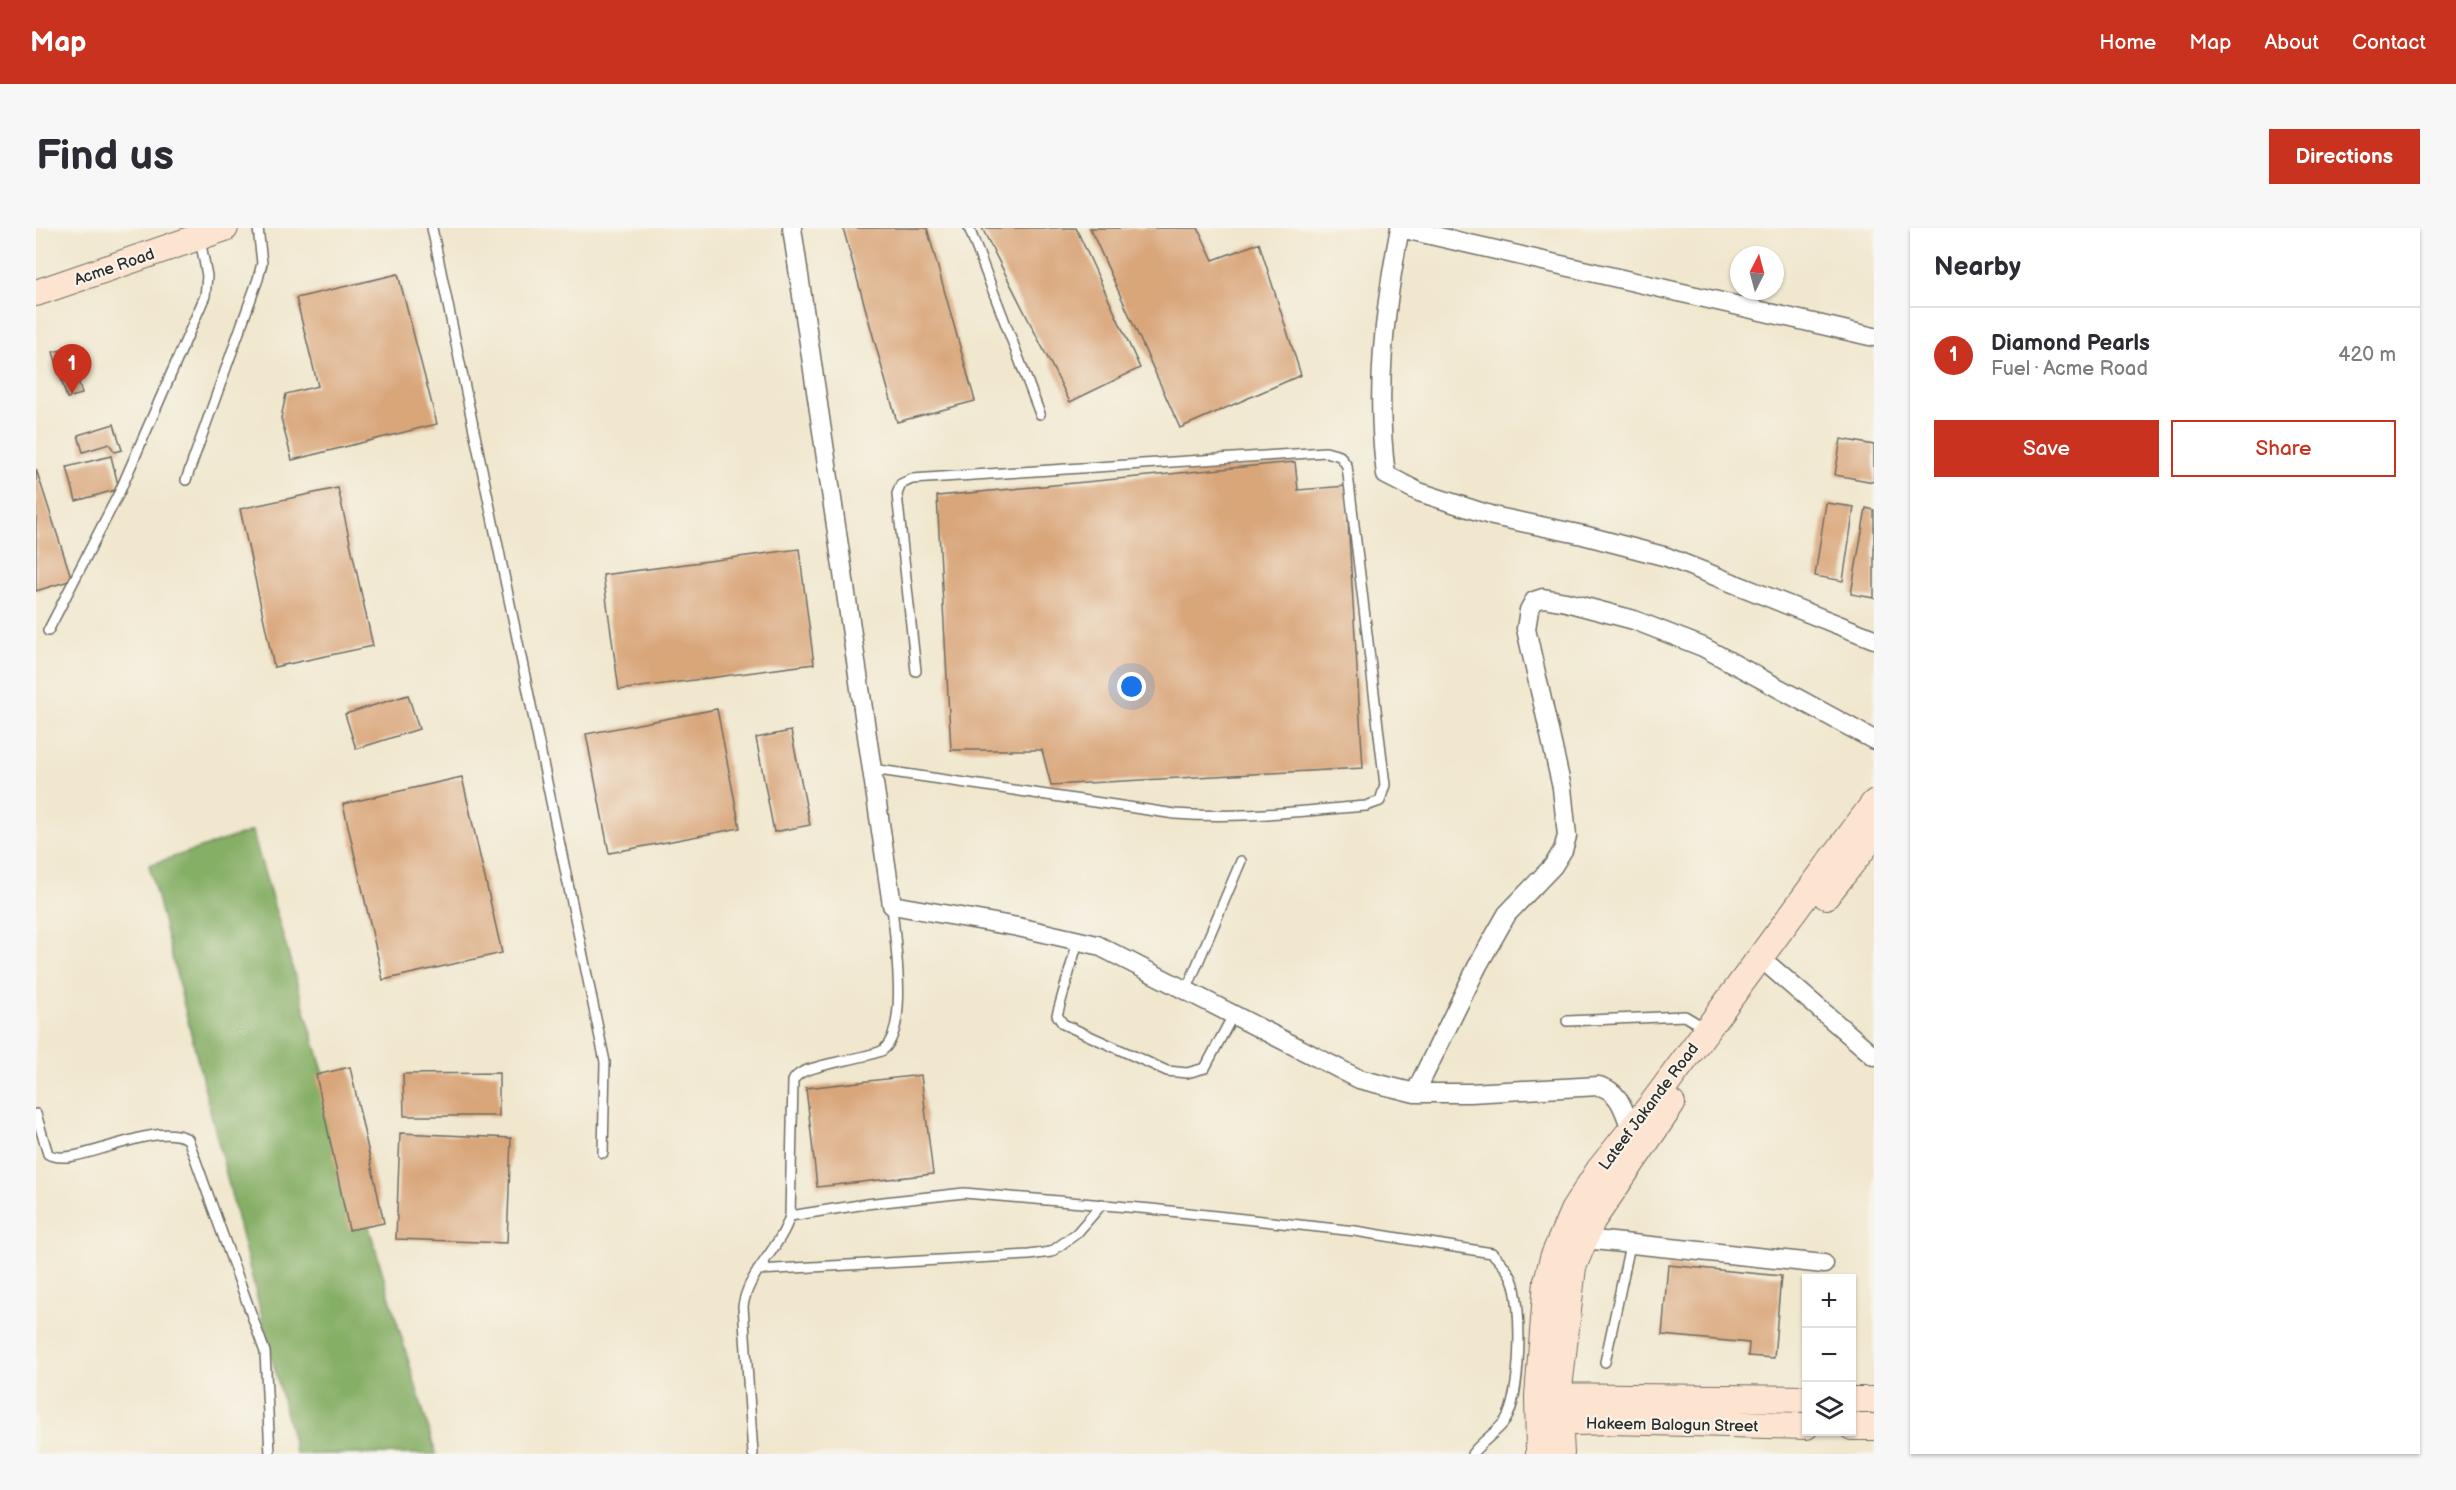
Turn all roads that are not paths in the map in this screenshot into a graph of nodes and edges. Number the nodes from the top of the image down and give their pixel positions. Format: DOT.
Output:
graph roads {
  1 [pos="225,228"];
  2 [pos="258,228"];
  3 [pos="432,228"];
  4 [pos="792,228"];
  5 [pos="969,228"];
  6 [pos="1400,228"];
  7 [pos="199,237"];
  8 [pos="36,293"];
  9 [pos="1874,337"];
  10 [pos="1040,414"];
  11 [pos="186,480"];
  12 [pos="48,631"];
  13 [pos="1874,639"];
  14 [pos="916,671"];
  15 [pos="1874,740"];
  16 [pos="872,769"];
  17 [pos="1874,803"];
  18 [pos="1874,835"];
  19 [pos="1241,861"];
  20 [pos="892,905"];
  21 [pos="1077,941"];
  22 [pos="1771,967"];
  23 [pos="1186,991"];
  24 [pos="1233,1015"];
  25 [pos="1567,1021"];
  26 [pos="1707,1030"];
  27 [pos="1874,1056"];
  28 [pos="1415,1093"];
  29 [pos="36,1114"];
  30 [pos="1631,1129"];
  31 [pos="603,1153"];
  32 [pos="1102,1204"];
  33 [pos="790,1216"];
  34 [pos="1584,1239"];
  35 [pos="1630,1245"];
  36 [pos="1824,1264"];
  37 [pos="758,1270"];
  38 [pos="1605,1362"];
  39 [pos="1548,1396"];
  40 [pos="1802,1399"];
  41 [pos="1856,1400"];
  42 [pos="1874,1400"];
  43 [pos="1548,1423"];
  44 [pos="1802,1426"];
  45 [pos="1856,1427"];
  46 [pos="1874,1427"];
  47 [pos="270,1454"];
  48 [pos="753,1454"];
  49 [pos="1472,1454"];
  50 [pos="1539,1454"];
  51 [pos="1561,1454"];
  1 -- 7 [label="main road, Acme Road"];
  2 -- 11 [label="lane"];
  3 -- 31 [label="lane"];
  4 -- 16 [label="street"];
  5 -- 10 [label="lane"];
  6 -- 9 [label="street"];
  6 -- 13 [label="street"];
  7 -- 8 [label="main road, Acme Road"];
  7 -- 12 [label="lane"];
  14 -- 16 [label="lane"];
  15 -- 28 [label="street"];
  16 -- 20 [label="street"];
  17 -- 26 [label="main road, Lateef Jakande Road"];
  18 -- 22 [label="main road, Lateef Jakande Road"];
  19 -- 23 [label="lane"];
  20 -- 21 [label="street"];
  20 -- 33 [label="lane"];
  21 -- 23 [label="street"];
  21 -- 24 [label="lane"];
  22 -- 27 [label="street"];
  22 -- 34 [label="main road, Lateef Jakande Road"];
  23 -- 24 [label="street"];
  24 -- 28 [label="street"];
  25 -- 26 [label="lane"];
  26 -- 30 [label="main road, Lateef Jakande Road"];
  28 -- 30 [label="street"];
  29 -- 47 [label="lane"];
  30 -- 39 [label="main road, Lateef Jakande Road"];
  32 -- 33 [label="lane"];
  32 -- 37 [label="lane"];
  32 -- 49 [label="lane"];
  33 -- 37 [label="lane"];
  34 -- 35 [label="street"];
  34 -- 39 [label="main road, Lateef Jakande Road"];
  35 -- 36 [label="street"];
  35 -- 38 [label="lane"];
  37 -- 48 [label="lane"];
  39 -- 40 [label="main road, Hakeem Balogun Street"];
  39 -- 43 [label="main road, Lateef Jakande Road"];
  41 -- 42 [label="main road"];
  43 -- 44 [label="main road, Hakeem Balogun Street"];
  43 -- 50 [label="main road, Lateef Jakande Road"];
  43 -- 51 [label="main road, Lateef Jakande Road"];
  45 -- 46 [label="main road"];
}
